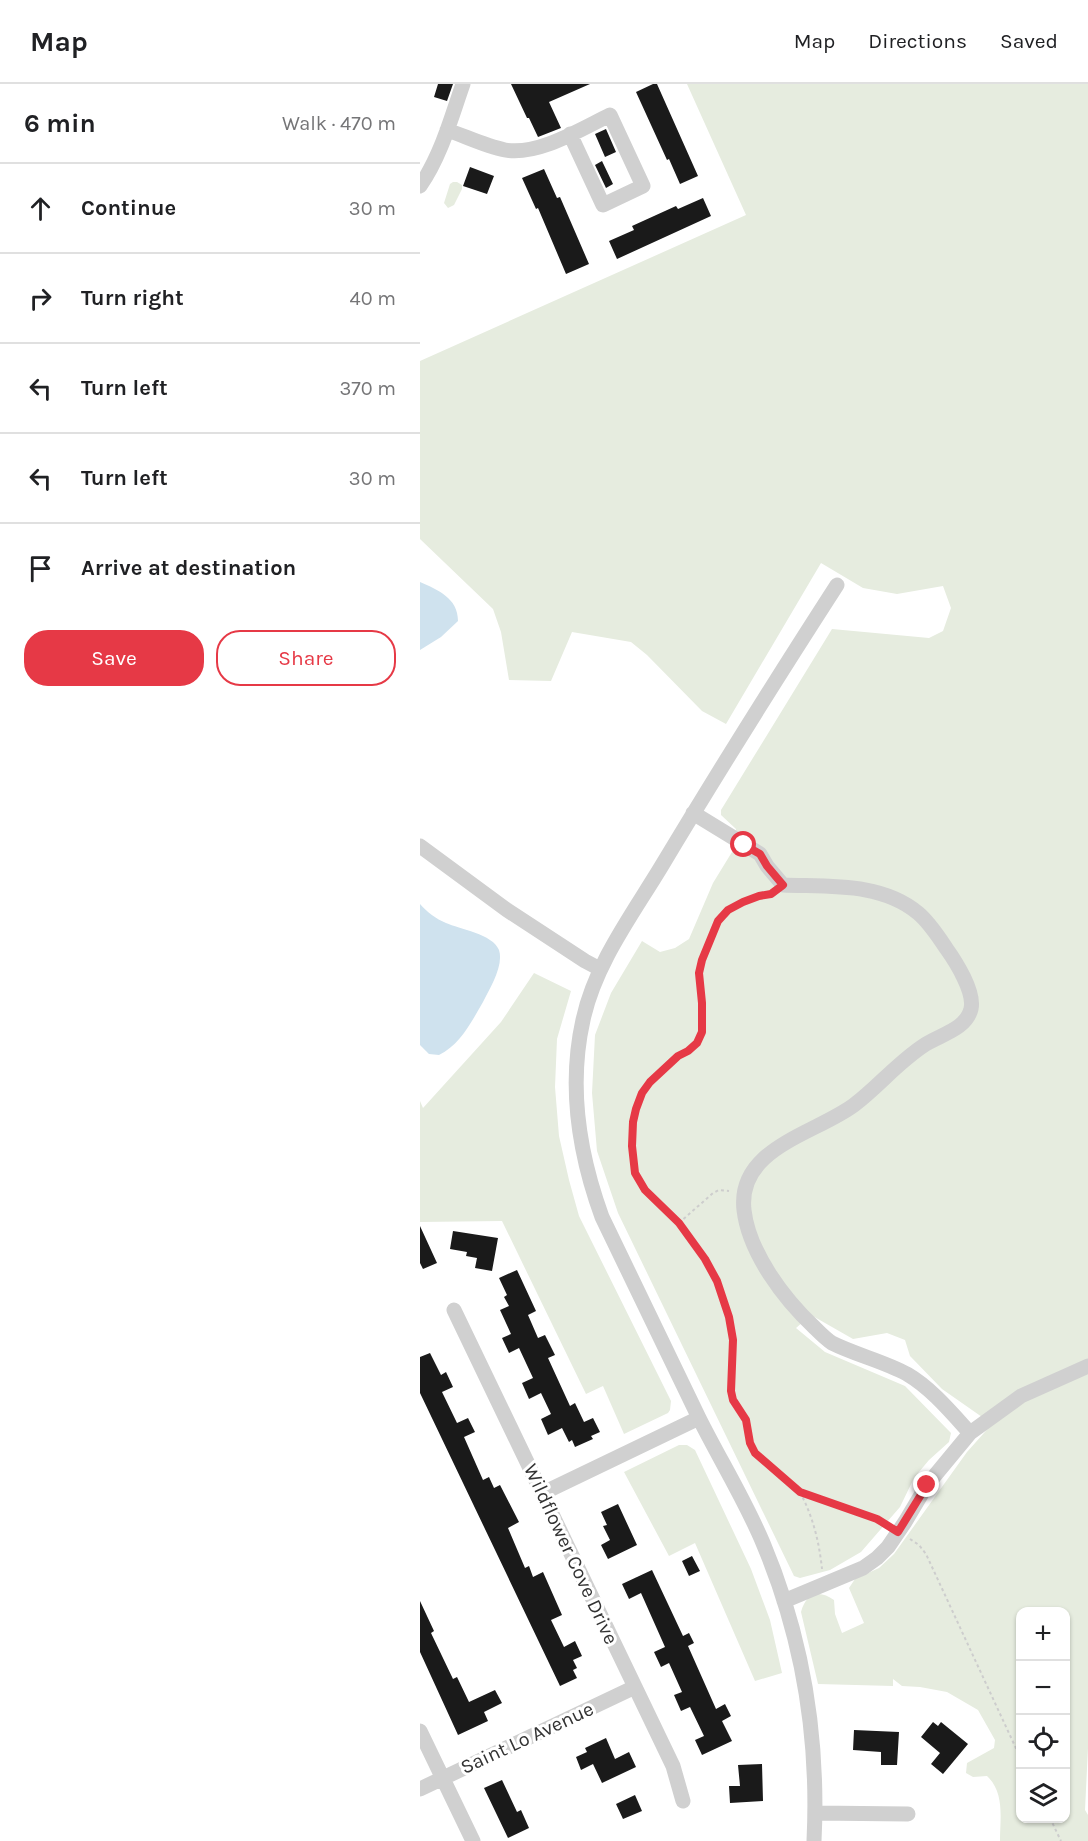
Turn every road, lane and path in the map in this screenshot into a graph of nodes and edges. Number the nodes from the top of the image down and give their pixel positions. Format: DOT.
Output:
graph roads {
  1 [pos="463,84"];
  2 [pos="447,130"];
  3 [pos="570,134"];
  4 [pos="420,186"];
  5 [pos="837,585"];
  6 [pos="693,813"];
  7 [pos="420,846"];
  8 [pos="783,885"];
  9 [pos="600,969"];
  10 [pos="743,1192"];
  11 [pos="679,1223"];
  12 [pos="454,1310"];
  13 [pos="1088,1366"];
  14 [pos="699,1418"];
  15 [pos="970,1432"];
  16 [pos="800,1492"];
  17 [pos="543,1493"];
  18 [pos="898,1532"];
  19 [pos="823,1586"];
  20 [pos="784,1601"];
  21 [pos="635,1687"];
  22 [pos="420,1731"];
  23 [pos="1016,1748"];
  24 [pos="443,1778"];
  25 [pos="420,1789"];
  26 [pos="683,1801"];
  27 [pos="815,1813"];
  28 [pos="908,1814"];
  29 [pos="1052,1823"];
  30 [pos="472,1841"];
  31 [pos="814,1841"];
  32 [pos="1061,1841"];
  1 -- 2 [label="street"];
  2 -- 3 [label="street"];
  2 -- 4 [label="street"];
  3 -- 3 [label="street"];
  5 -- 6 [label="street"];
  6 -- 8 [label="street"];
  6 -- 9 [label="street"];
  7 -- 9 [label="street"];
  8 -- 10 [label="street"];
  8 -- 11 [label="path"];
  9 -- 14 [label="street"];
  10 -- 11 [label="path"];
  10 -- 15 [label="street"];
  11 -- 16 [label="path"];
  12 -- 17 [label="street, Wildflower Cove Drive"];
  13 -- 15 [label="street"];
  14 -- 17 [label="street"];
  14 -- 20 [label="street"];
  15 -- 18 [label="street"];
  16 -- 18 [label="path"];
  16 -- 19 [label="path"];
  17 -- 21 [label="street, Wildflower Cove Drive"];
  18 -- 19 [label="street"];
  18 -- 23 [label="path"];
  19 -- 20 [label="street"];
  20 -- 27 [label="street"];
  21 -- 24 [label="street, Saint Lo Avenue"];
  21 -- 26 [label="street, Wildflower Cove Drive"];
  22 -- 24 [label="street"];
  24 -- 25 [label="street, Saint Lo Avenue"];
  24 -- 30 [label="street"];
  27 -- 28 [label="street"];
  27 -- 31 [label="street"];
  29 -- 32 [label="path"];
}
